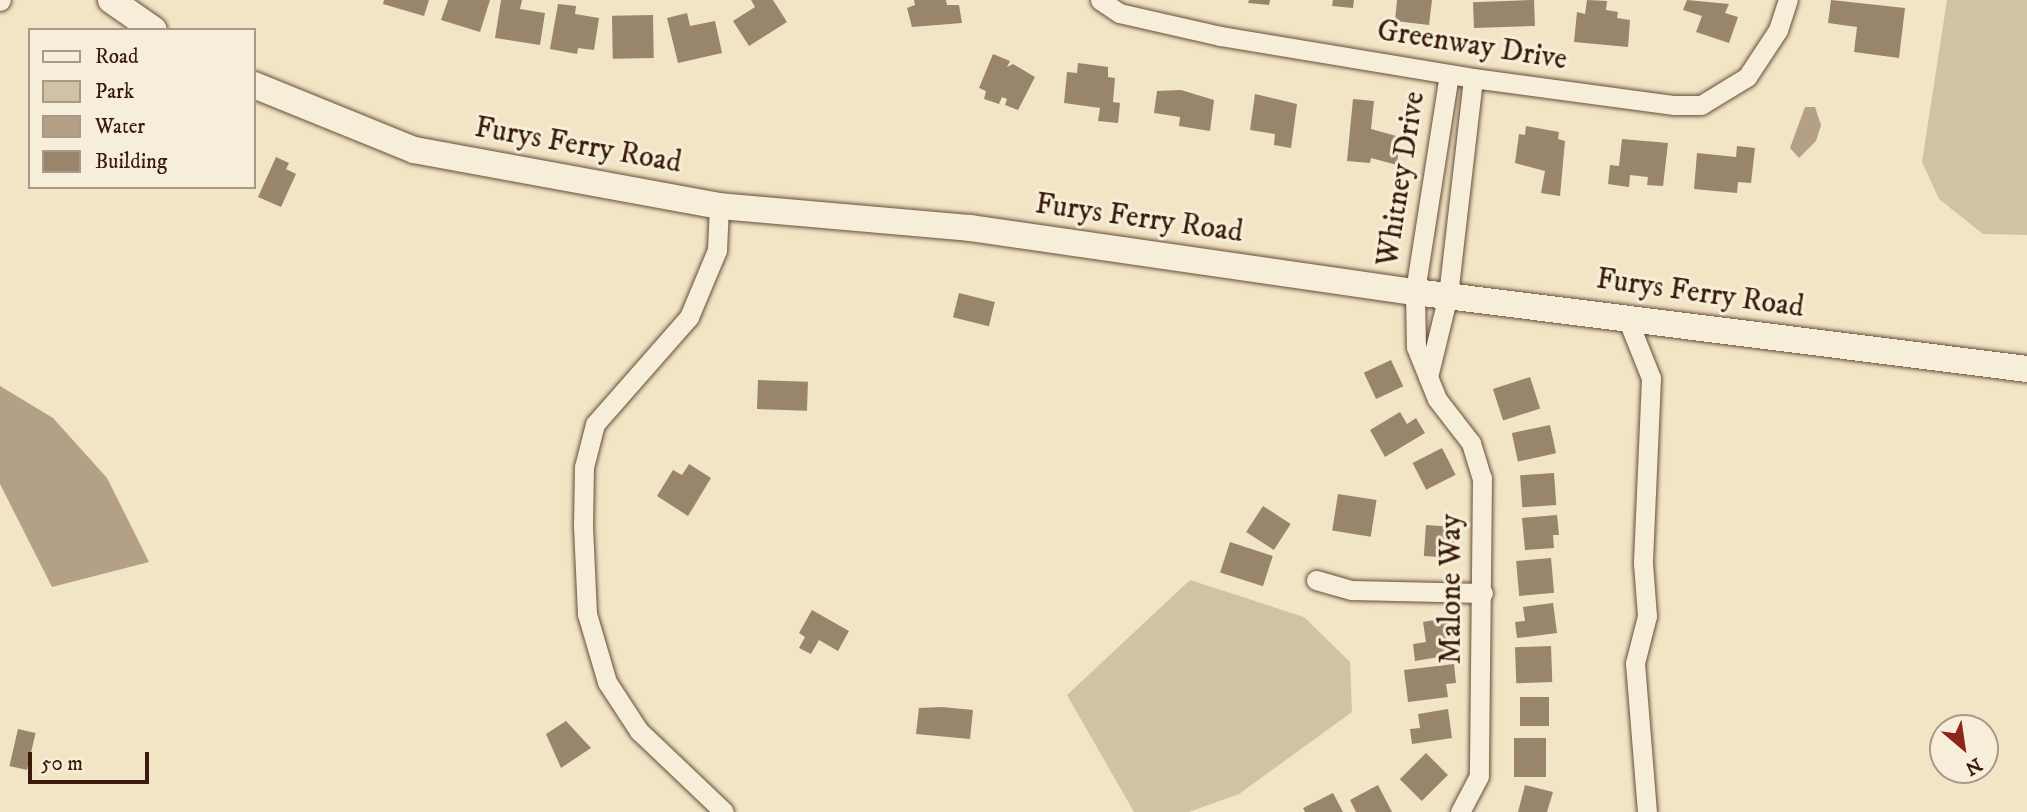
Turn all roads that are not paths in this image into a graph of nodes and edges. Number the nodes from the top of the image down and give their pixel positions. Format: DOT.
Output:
graph roads {
  1 [pos="111,0"];
  2 [pos="1100,0"];
  3 [pos="1788,0"];
  4 [pos="151,28"];
  5 [pos="1449,74"];
  6 [pos="1473,78"];
  7 [pos="256,86"];
  8 [pos="719,206"];
  9 [pos="1415,292"];
  10 [pos="1448,295"];
  11 [pos="1628,318"];
  12 [pos="2027,369"];
  13 [pos="1428,377"];
  14 [pos="1316,580"];
  15 [pos="1483,593"];
  16 [pos="723,812"];
  17 [pos="1460,812"];
  18 [pos="1647,812"];
  1 -- 4 [label="main road"];
  2 -- 5 [label="street, Greenway Drive"];
  3 -- 6 [label="street, Greenway Drive"];
  5 -- 6 [label="street, Greenway Drive"];
  5 -- 9 [label="street, Whitney Drive"];
  6 -- 10 [label="street, Whitney Drive"];
  7 -- 8 [label="main road, Furys Ferry Road"];
  8 -- 9 [label="main road, Furys Ferry Road"];
  8 -- 16 [label="street"];
  9 -- 10 [label="main road, Furys Ferry Road"];
  9 -- 13 [label="street, Malone Way"];
  10 -- 11 [label="main road, Furys Ferry Road"];
  10 -- 13 [label="street"];
  11 -- 12 [label="main road, Furys Ferry Road"];
  11 -- 18 [label="street"];
  13 -- 15 [label="street, Malone Way"];
  14 -- 15 [label="street"];
  15 -- 17 [label="street, Malone Way"];
}
